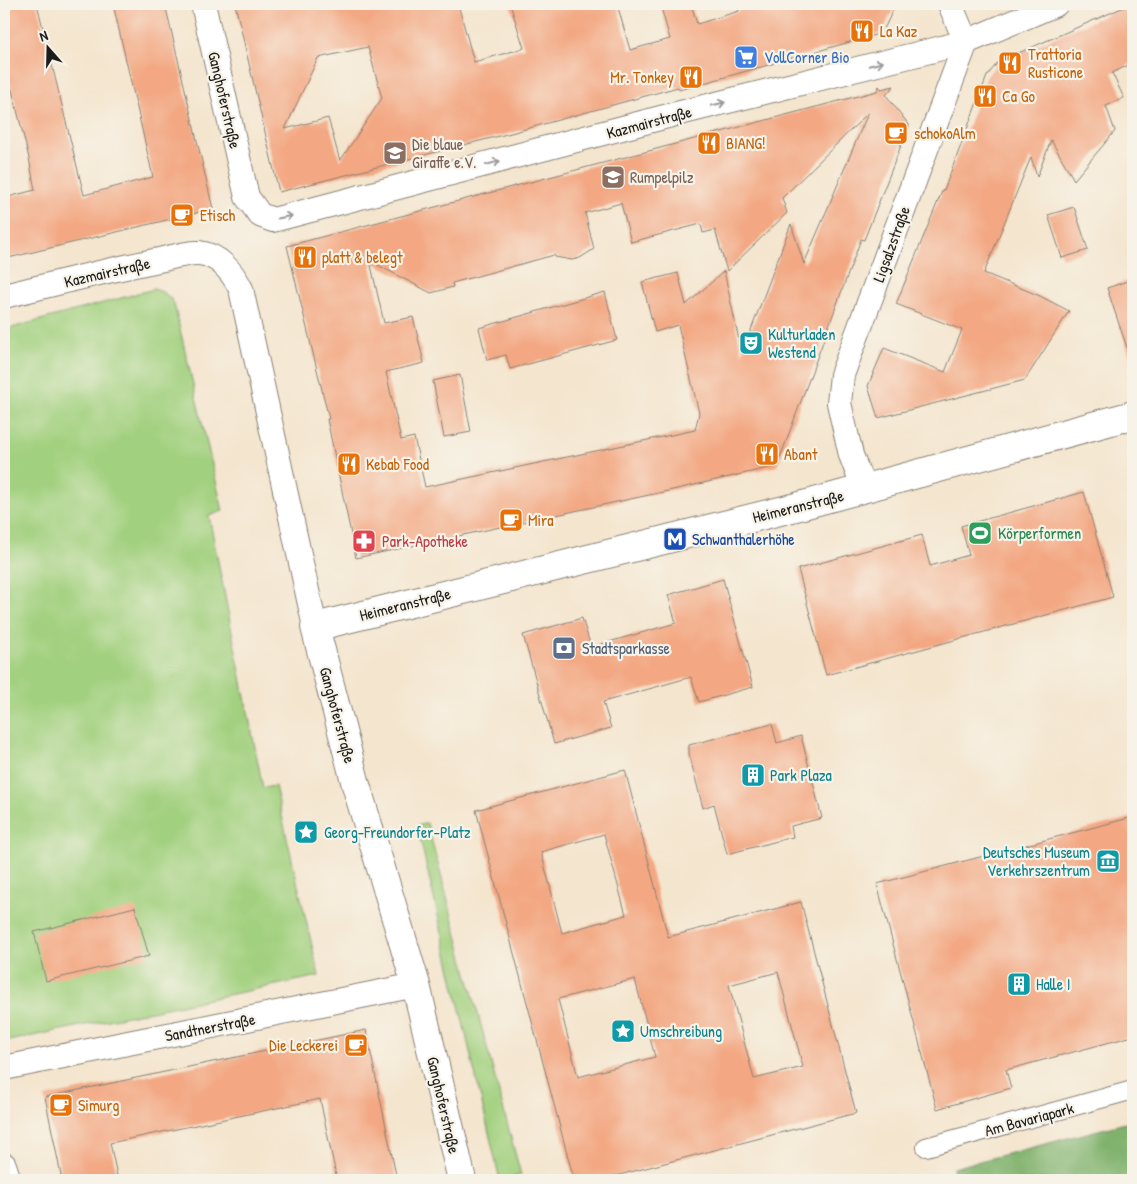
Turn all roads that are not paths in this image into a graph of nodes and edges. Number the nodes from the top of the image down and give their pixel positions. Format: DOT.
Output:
graph roads {
  1 [pos="203,4"];
  2 [pos="950,4"];
  3 [pos="1056,4"];
  4 [pos="966,42"];
  5 [pos="247,197"];
  6 [pos="212,256"];
  7 [pos="4,296"];
  8 [pos="1133,415"];
  9 [pos="864,489"];
  10 [pos="315,627"];
  11 [pos="416,985"];
  12 [pos="4,1068"];
  13 [pos="1133,1090"];
  14 [pos="926,1147"];
  15 [pos="4,1165"];
  16 [pos="8,1180"];
  17 [pos="462,1180"];
  1 -- 5 [label="street, Ganghoferstraße"];
  2 -- 4 [label="street"];
  3 -- 4 [label="street, Kazmairstraße"];
  5 -- 4 [label="street, Kazmairstraße, one-way"];
  4 -- 9 [label="street, Ligsalzstraße"];
  6 -- 7 [label="street, Kazmairstraße"];
  6 -- 10 [label="street, Ganghoferstraße"];
  8 -- 9 [label="street, Heimeranstraße"];
  9 -- 10 [label="street, Heimeranstraße"];
  10 -- 11 [label="street, Ganghoferstraße"];
  11 -- 12 [label="street, Sandtnerstraße"];
  11 -- 17 [label="street, Ganghoferstraße"];
  13 -- 14 [label="street, Am Bavariapark"];
  15 -- 16 [label="street"];
}
